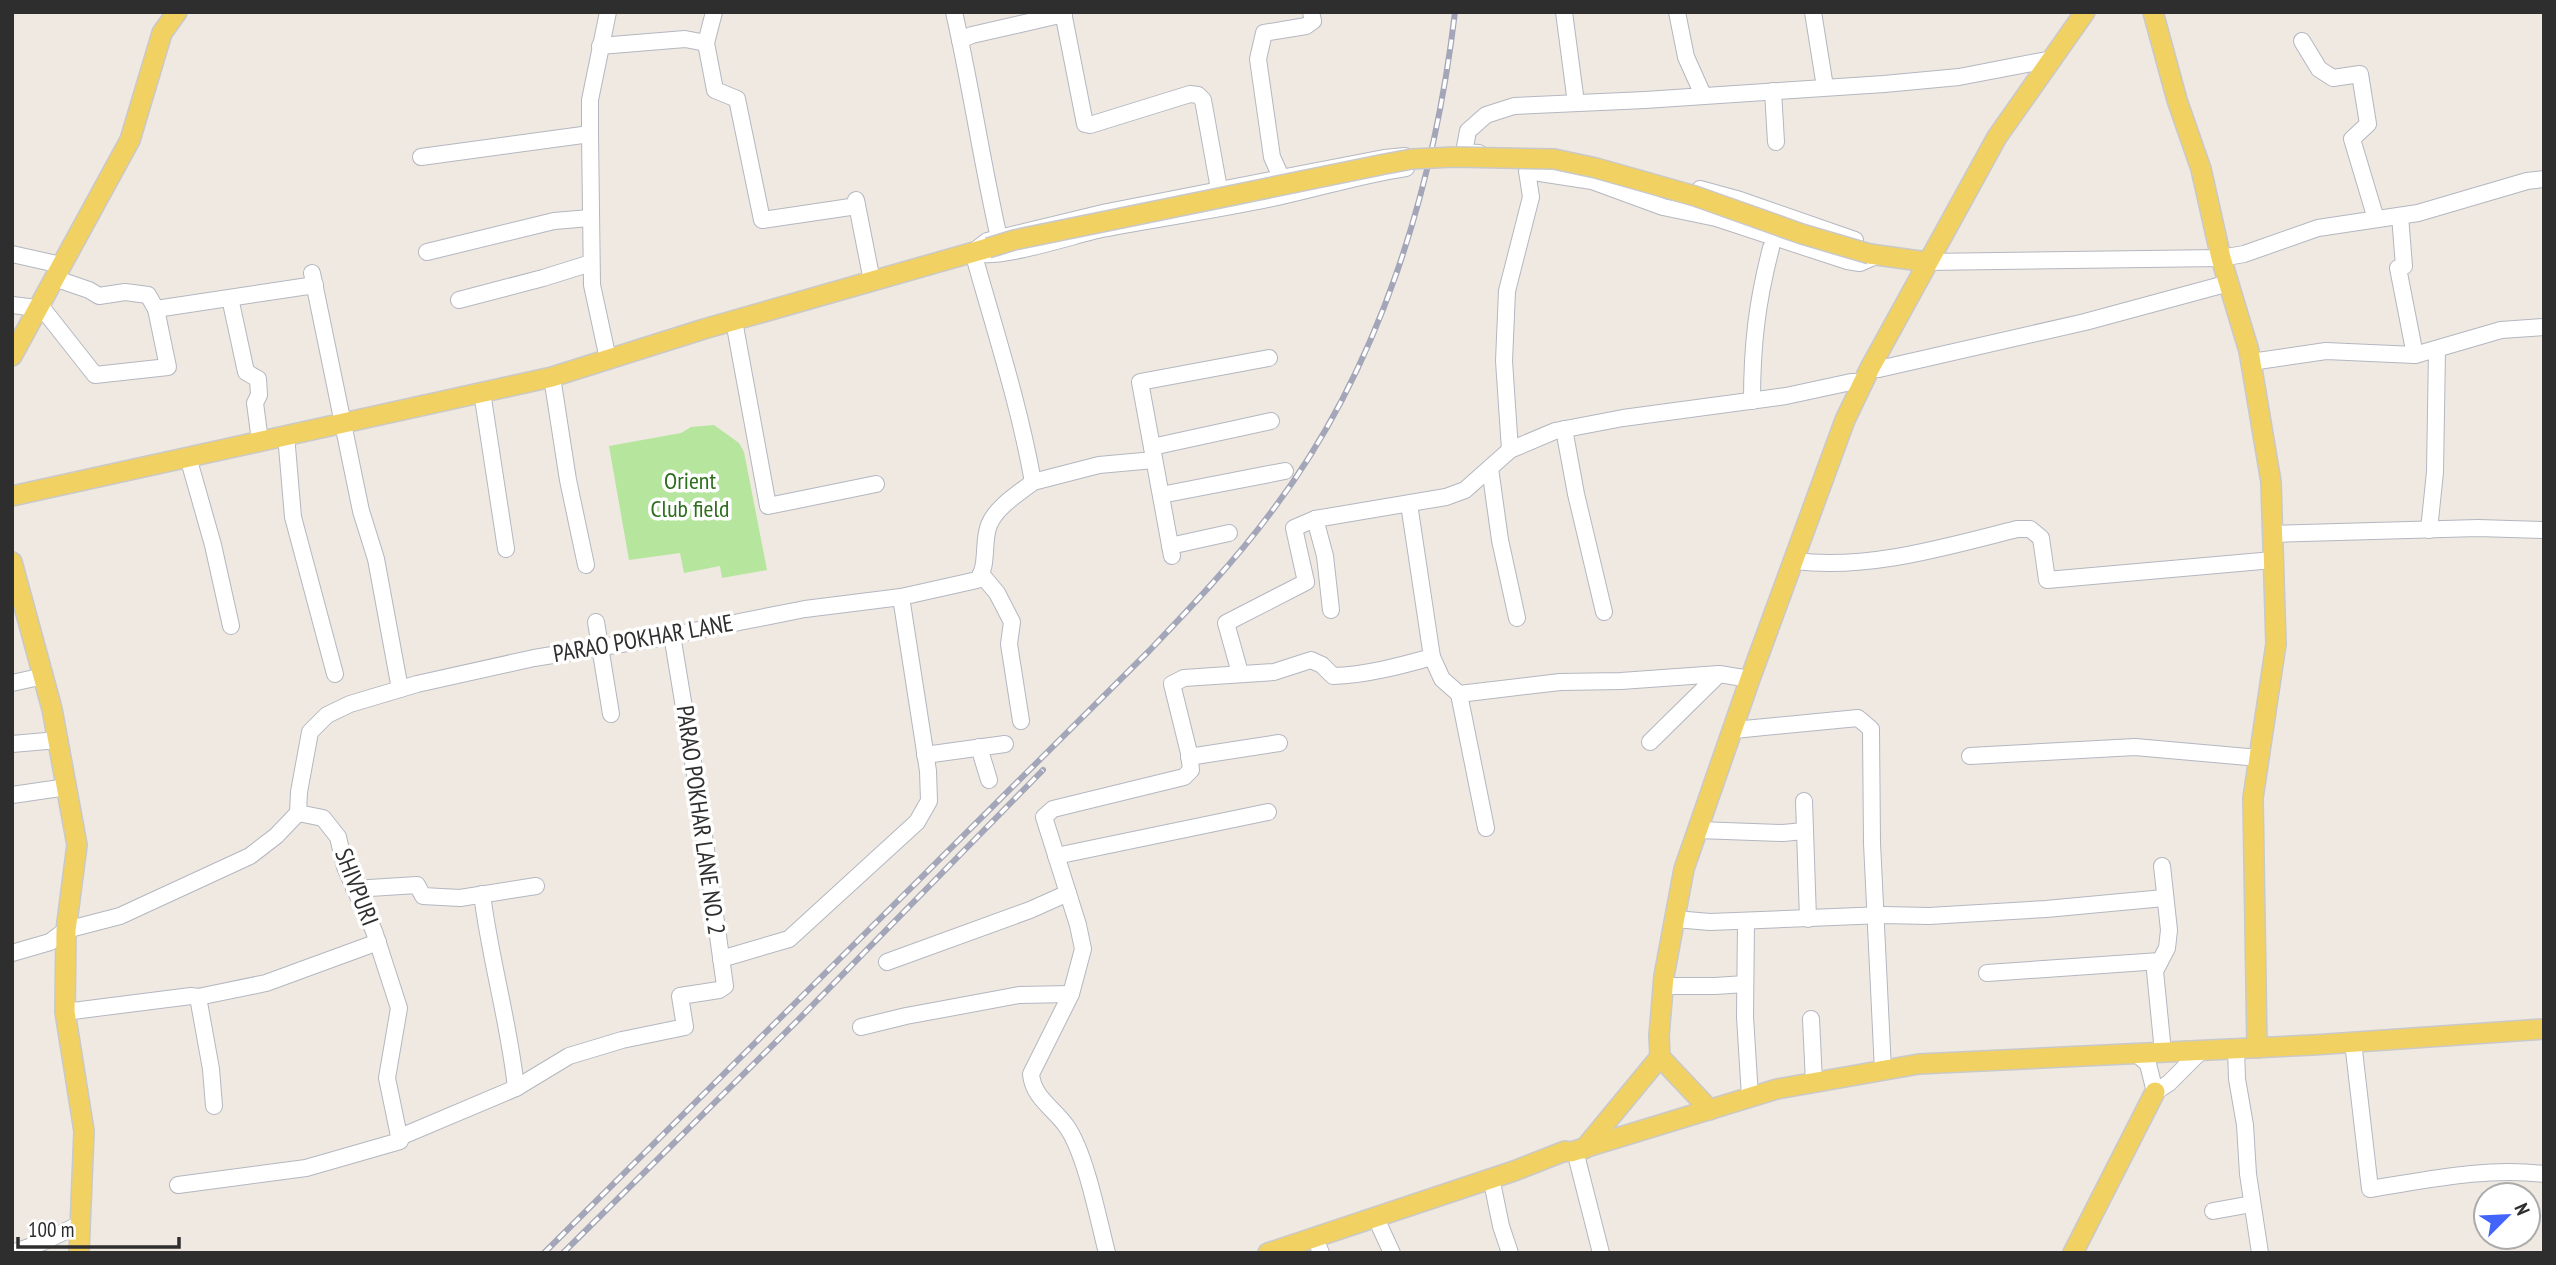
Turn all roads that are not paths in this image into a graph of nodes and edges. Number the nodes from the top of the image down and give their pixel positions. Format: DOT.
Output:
graph roads {
  1 [pos="177,12"];
  2 [pos="608,12"];
  3 [pos="714,12"];
  4 [pos="954,12"];
  5 [pos="1311,12"];
  6 [pos="1564,12"];
  7 [pos="1677,12"];
  8 [pos="1813,12"];
  9 [pos="2085,12"];
  10 [pos="2153,12"];
  11 [pos="1063,13"];
  12 [pos="960,40"];
  13 [pos="2302,41"];
  14 [pos="706,43"];
  15 [pos="600,46"];
  16 [pos="2052,59"];
  17 [pos="1825,87"];
  18 [pos="1773,91"];
  19 [pos="1703,95"];
  20 [pos="1576,103"];
  21 [pos="590,134"];
  22 [pos="1776,142"];
  23 [pos="421,157"];
  24 [pos="1282,179"];
  25 [pos="2544,179"];
  26 [pos="1219,191"];
  27 [pos="1288,195"];
  28 [pos="1222,208"];
  29 [pos="2400,215"];
  30 [pos="590,218"];
  31 [pos="2376,219"];
  32 [pos="986,246"];
  33 [pos="1771,248"];
  34 [pos="427,252"];
  35 [pos="12,254"];
  36 [pos="1879,255"];
  37 [pos="2221,258"];
  38 [pos="1927,262"];
  39 [pos="591,263"];
  40 [pos="57,271"];
  41 [pos="872,281"];
  42 [pos="2229,283"];
  43 [pos="230,298"];
  44 [pos="459,300"];
  45 [pos="12,305"];
  46 [pos="38,306"];
  47 [pos="156,309"];
  48 [pos="734,321"];
  49 [pos="2544,327"];
  50 [pos="2437,349"];
  51 [pos="2415,355"];
  52 [pos="12,356"];
  53 [pos="1269,358"];
  54 [pos="608,359"];
  55 [pos="2251,362"];
  56 [pos="1867,375"];
  57 [pos="552,377"];
  58 [pos="482,392"];
  59 [pos="1752,401"];
  60 [pos="1271,421"];
  61 [pos="343,422"];
  62 [pos="1564,429"];
  63 [pos="286,435"];
  64 [pos="260,441"];
  65 [pos="1510,450"];
  66 [pos="1153,453"];
  67 [pos="188,457"];
  68 [pos="1490,468"];
  69 [pos="1285,471"];
  70 [pos="1033,482"];
  71 [pos="876,484"];
  72 [pos="1161,495"];
  73 [pos="12,496"];
  74 [pos="1409,504"];
  75 [pos="1315,519"];
  76 [pos="2429,530"];
  77 [pos="2544,530"];
  78 [pos="1229,533"];
  79 [pos="2273,534"];
  80 [pos="506,549"];
  81 [pos="2273,560"];
  82 [pos="1795,561"];
  83 [pos="12,562"];
  84 [pos="586,565"];
  85 [pos="981,574"];
  86 [pos="901,597"];
  87 [pos="1331,610"];
  88 [pos="1604,612"];
  89 [pos="1517,618"];
  90 [pos="596,622"];
  91 [pos="231,626"];
  92 [pos="673,635"];
  93 [pos="601,646"];
  94 [pos="1432,657"];
  95 [pos="1240,673"];
  96 [pos="335,674"];
  97 [pos="1719,674"];
  98 [pos="44,676"];
  99 [pos="1750,679"];
  100 [pos="12,683"];
  101 [pos="400,689"];
  102 [pos="1459,694"];
  103 [pos="611,714"];
  104 [pos="1021,721"];
  105 [pos="1734,730"];
  106 [pos="58,740"];
  107 [pos="1650,742"];
  108 [pos="1279,743"];
  109 [pos="12,744"];
  110 [pos="1005,744"];
  111 [pos="979,747"];
  112 [pos="925,755"];
  113 [pos="1970,756"];
  114 [pos="1189,757"];
  115 [pos="2259,758"];
  116 [pos="989,779"];
  117 [pos="67,787"];
  118 [pos="12,794"];
  119 [pos="1804,801"];
  120 [pos="1268,812"];
  121 [pos="298,813"];
  122 [pos="1486,828"];
  123 [pos="1698,830"];
  124 [pos="1804,831"];
  125 [pos="1056,856"];
  126 [pos="2162,866"];
  127 [pos="536,886"];
  128 [pos="354,889"];
  129 [pos="1068,893"];
  130 [pos="482,894"];
  131 [pos="2164,898"];
  132 [pos="1874,915"];
  133 [pos="1675,919"];
  134 [pos="1808,919"];
  135 [pos="1746,921"];
  136 [pos="66,930"];
  137 [pos="378,942"];
  138 [pos="12,953"];
  139 [pos="720,959"];
  140 [pos="2160,961"];
  141 [pos="887,962"];
  142 [pos="1987,973"];
  143 [pos="1745,984"];
  144 [pos="1663,986"];
  145 [pos="1071,994"];
  146 [pos="198,997"];
  147 [pos="65,1012"];
  148 [pos="1811,1019"];
  149 [pos="861,1027"];
  150 [pos="2544,1029"];
  151 [pos="2353,1042"];
  152 [pos="2257,1048"];
  153 [pos="2236,1049"];
  154 [pos="2203,1051"];
  155 [pos="2163,1052"];
  156 [pos="2137,1054"];
  157 [pos="1660,1056"];
  158 [pos="1882,1070"];
  159 [pos="1814,1082"];
  160 [pos="516,1088"];
  161 [pos="2155,1091"];
  162 [pos="1750,1097"];
  163 [pos="214,1106"];
  164 [pos="1710,1110"];
  165 [pos="400,1137"];
  166 [pos="1577,1151"];
  167 [pos="2544,1174"];
  168 [pos="178,1185"];
  169 [pos="1493,1187"];
  170 [pos="2252,1204"];
  171 [pos="2213,1210"];
  172 [pos="80,1224"];
  173 [pos="1380,1227"];
  174 [pos="1315,1251"];
  175 [pos="12,1252"];
  176 [pos="79,1253"];
  177 [pos="1107,1253"];
  178 [pos="1268,1253"];
  179 [pos="1392,1253"];
  180 [pos="1510,1253"];
  181 [pos="1601,1253"];
  182 [pos="2073,1253"];
  183 [pos="2260,1253"];
  1 -- 40 [label="main road"];
  2 -- 15 [label="street"];
  3 -- 14 [label="street"];
  4 -- 12 [label="street"];
  5 -- 24 [label="street"];
  6 -- 20 [label="street"];
  7 -- 19 [label="street"];
  8 -- 17 [label="street"];
  9 -- 16 [label="main road"];
  10 -- 37 [label="main road"];
  11 -- 12 [label="street"];
  11 -- 26 [label="street"];
  12 -- 32 [label="street"];
  13 -- 31 [label="street"];
  14 -- 15 [label="street"];
  14 -- 41 [label="street"];
  15 -- 21 [label="street"];
  16 -- 17 [label="street"];
  16 -- 38 [label="main road"];
  17 -- 18 [label="street"];
  18 -- 19 [label="street"];
  18 -- 22 [label="street"];
  19 -- 20 [label="street"];
  20 -- 36 [label="street"];
  21 -- 23 [label="street"];
  21 -- 30 [label="street"];
  24 -- 26 [label="street"];
  24 -- 27 [label="street"];
  24 -- 27 [label="street"];
  25 -- 29 [label="street"];
  26 -- 28 [label="street"];
  26 -- 32 [label="street"];
  27 -- 28 [label="street"];
  28 -- 32 [label="street"];
  29 -- 31 [label="street"];
  29 -- 51 [label="street"];
  30 -- 34 [label="street"];
  30 -- 39 [label="street"];
  31 -- 37 [label="street"];
  32 -- 36 [label="main road, bridge"];
  32 -- 41 [label="main road"];
  32 -- 70 [label="street"];
  33 -- 59 [label="street"];
  35 -- 40 [label="street"];
  36 -- 38 [label="main road"];
  36 -- 65 [label="street"];
  37 -- 38 [label="street"];
  37 -- 42 [label="main road"];
  38 -- 56 [label="main road"];
  39 -- 44 [label="street"];
  39 -- 54 [label="street"];
  40 -- 46 [label="main road"];
  40 -- 47 [label="street"];
  41 -- 48 [label="main road"];
  42 -- 55 [label="main road"];
  42 -- 56 [label="street"];
  43 -- 47 [label="street"];
  43 -- 61 [label="street"];
  43 -- 64 [label="street"];
  45 -- 46 [label="street"];
  46 -- 47 [label="street"];
  46 -- 52 [label="main road"];
  48 -- 54 [label="main road"];
  48 -- 71 [label="street"];
  49 -- 50 [label="street"];
  50 -- 51 [label="street"];
  50 -- 76 [label="street"];
  51 -- 55 [label="street"];
  53 -- 66 [label="street"];
  54 -- 57 [label="main road"];
  55 -- 79 [label="main road"];
  56 -- 59 [label="street"];
  56 -- 82 [label="main road"];
  57 -- 58 [label="main road"];
  57 -- 84 [label="street"];
  58 -- 61 [label="main road"];
  58 -- 80 [label="street"];
  59 -- 62 [label="street"];
  60 -- 66 [label="street"];
  61 -- 63 [label="main road"];
  61 -- 101 [label="street"];
  62 -- 65 [label="street"];
  62 -- 88 [label="street"];
  63 -- 64 [label="main road"];
  63 -- 96 [label="street"];
  64 -- 67 [label="main road"];
  65 -- 68 [label="street"];
  66 -- 70 [label="street"];
  66 -- 72 [label="street"];
  67 -- 73 [label="main road"];
  67 -- 91 [label="street"];
  68 -- 74 [label="street"];
  68 -- 89 [label="street"];
  69 -- 72 [label="street"];
  70 -- 85 [label="street"];
  72 -- 78 [label="street"];
  74 -- 75 [label="street"];
  74 -- 94 [label="street"];
  75 -- 87 [label="street"];
  75 -- 95 [label="street"];
  76 -- 77 [label="street"];
  76 -- 79 [label="street"];
  79 -- 81 [label="main road"];
  81 -- 82 [label="street"];
  81 -- 115 [label="main road"];
  82 -- 99 [label="main road"];
  83 -- 98 [label="main road"];
  85 -- 86 [label="street, PARAO POKHAR LANE"];
  85 -- 104 [label="street"];
  86 -- 92 [label="street, PARAO POKHAR LANE"];
  86 -- 112 [label="street"];
  90 -- 93 [label="street"];
  92 -- 93 [label="street, PARAO POKHAR LANE"];
  92 -- 139 [label="street, PARAO POKHAR LANE NO. 2"];
  93 -- 101 [label="street, PARAO POKHAR LANE"];
  93 -- 103 [label="street"];
  94 -- 95 [label="street"];
  94 -- 102 [label="street"];
  95 -- 114 [label="street"];
  97 -- 99 [label="street"];
  97 -- 102 [label="street"];
  97 -- 107 [label="street"];
  98 -- 100 [label="street"];
  98 -- 106 [label="main road"];
  99 -- 105 [label="main road"];
  101 -- 121 [label="street, PARAO POKHAR LANE"];
  102 -- 122 [label="street"];
  105 -- 123 [label="main road"];
  105 -- 132 [label="street"];
  106 -- 109 [label="street"];
  106 -- 117 [label="main road"];
  108 -- 114 [label="street"];
  110 -- 111 [label="street"];
  111 -- 112 [label="street"];
  111 -- 116 [label="street"];
  112 -- 139 [label="street"];
  113 -- 115 [label="street"];
  114 -- 125 [label="street"];
  115 -- 152 [label="main road"];
  117 -- 118 [label="street"];
  117 -- 136 [label="main road"];
  119 -- 124 [label="street"];
  120 -- 125 [label="street"];
  121 -- 128 [label="street, SHIVPURI"];
  121 -- 136 [label="street"];
  123 -- 124 [label="street"];
  123 -- 133 [label="main road"];
  124 -- 134 [label="street"];
  125 -- 129 [label="street"];
  126 -- 131 [label="street"];
  127 -- 130 [label="street"];
  128 -- 130 [label="street"];
  128 -- 137 [label="street, SHIVPURI"];
  129 -- 141 [label="street"];
  129 -- 145 [label="street"];
  130 -- 160 [label="street"];
  131 -- 132 [label="street"];
  131 -- 140 [label="street"];
  132 -- 134 [label="street"];
  132 -- 158 [label="street"];
  133 -- 135 [label="street"];
  133 -- 144 [label="main road"];
  134 -- 135 [label="street"];
  135 -- 143 [label="street"];
  136 -- 138 [label="street"];
  136 -- 147 [label="main road"];
  137 -- 146 [label="street"];
  137 -- 165 [label="street, SHIVPURI"];
  139 -- 160 [label="street, PARAO POKHAR LANE NO. 2"];
  140 -- 142 [label="street"];
  140 -- 155 [label="street"];
  143 -- 144 [label="street"];
  143 -- 162 [label="street"];
  144 -- 157 [label="main road"];
  145 -- 149 [label="street"];
  145 -- 177 [label="street"];
  146 -- 147 [label="street"];
  146 -- 163 [label="street"];
  147 -- 172 [label="main road"];
  148 -- 159 [label="street"];
  150 -- 151 [label="main road"];
  151 -- 152 [label="main road"];
  151 -- 167 [label="street"];
  152 -- 153 [label="main road"];
  153 -- 154 [label="main road"];
  153 -- 170 [label="street"];
  154 -- 155 [label="main road"];
  154 -- 161 [label="street"];
  155 -- 156 [label="main road"];
  156 -- 158 [label="main road"];
  156 -- 161 [label="street"];
  157 -- 164 [label="main road"];
  157 -- 166 [label="main road"];
  158 -- 159 [label="main road"];
  159 -- 162 [label="main road"];
  160 -- 165 [label="street"];
  161 -- 182 [label="main road"];
  162 -- 164 [label="main road"];
  164 -- 166 [label="main road"];
  165 -- 168 [label="street"];
  166 -- 169 [label="main road"];
  166 -- 178 [label="main road"];
  166 -- 181 [label="street"];
  169 -- 173 [label="main road"];
  169 -- 180 [label="street"];
  170 -- 171 [label="street"];
  170 -- 183 [label="street"];
  172 -- 175 [label="street"];
  172 -- 176 [label="main road"];
  173 -- 174 [label="main road"];
  173 -- 179 [label="street"];
}
